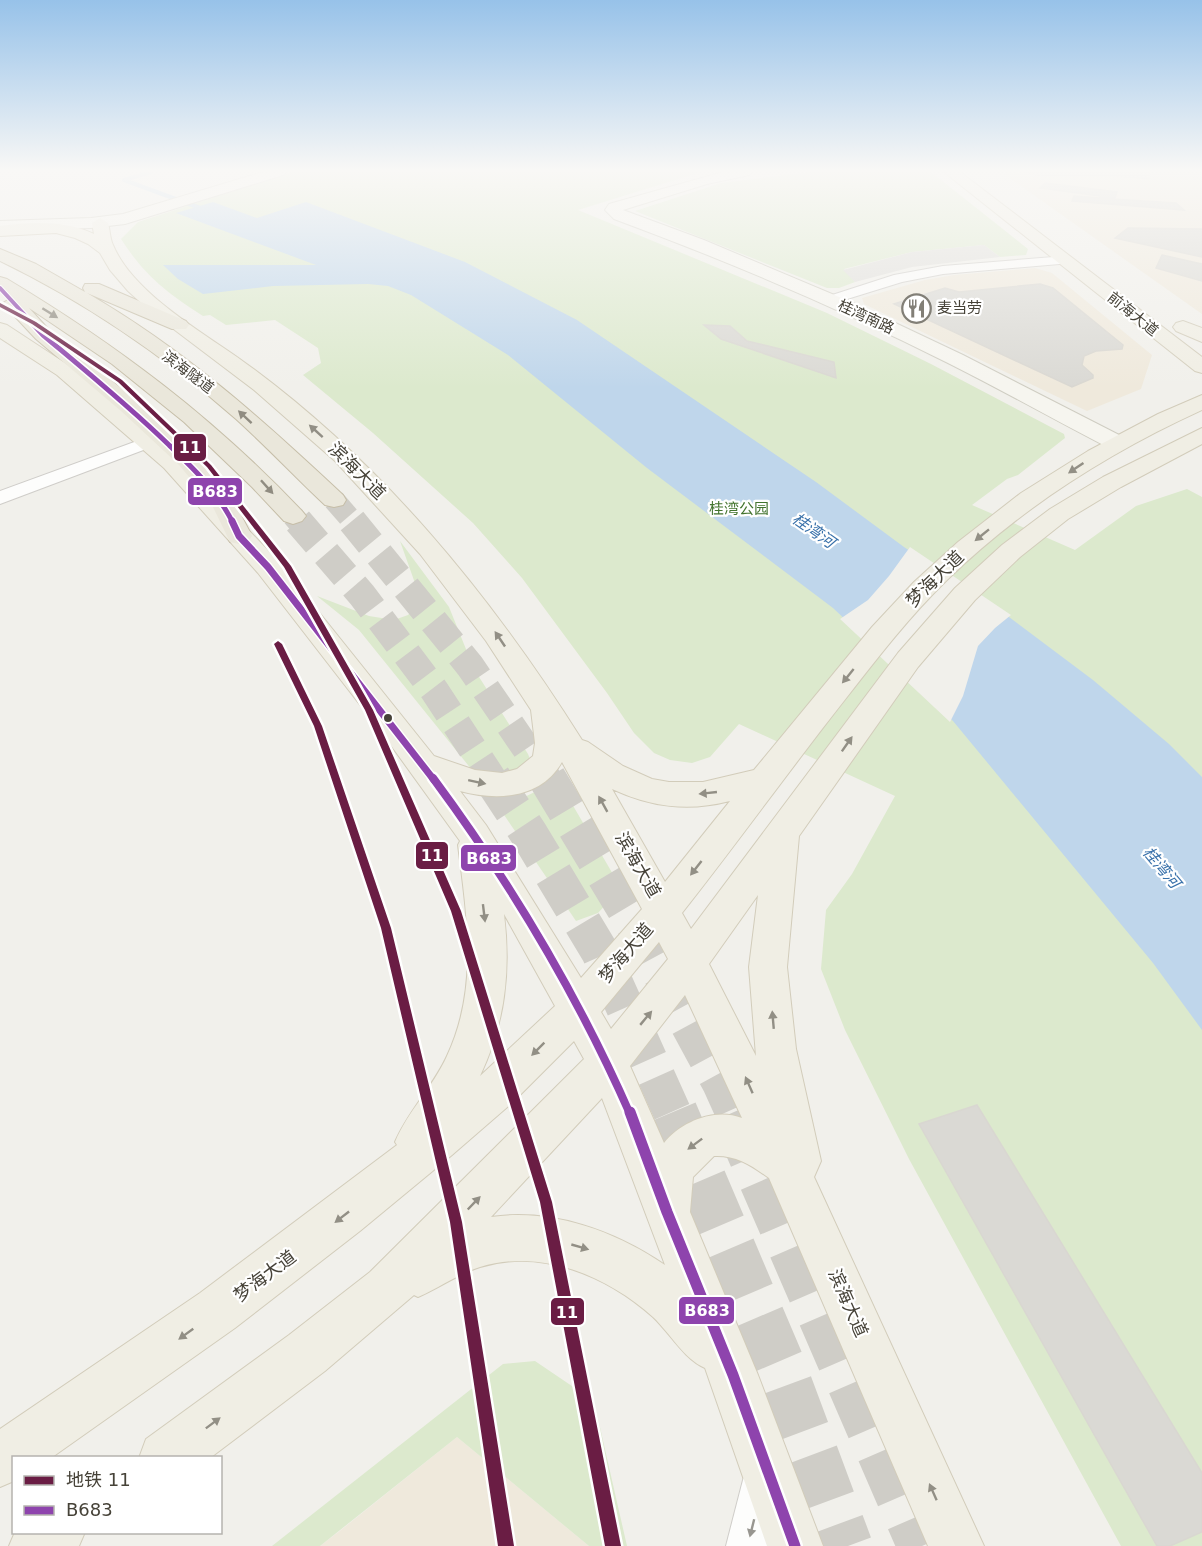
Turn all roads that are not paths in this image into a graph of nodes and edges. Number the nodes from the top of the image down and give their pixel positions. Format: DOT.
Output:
graph roads {
  1 [pos="100,244"];
  2 [pos="104,244"];
  3 [pos="698,244"];
  4 [pos="1064,244"];
  5 [pos="106,249"];
  6 [pos="1073,250"];
  7 [pos="10,259"];
  8 [pos="0,283"];
  9 [pos="0,288"];
  10 [pos="831,300"];
  11 [pos="179,325"];
  12 [pos="0,329"];
  13 [pos="1154,331"];
  14 [pos="1202,336"];
  15 [pos="1202,341"];
  16 [pos="1202,367"];
  17 [pos="1202,402"];
  18 [pos="1145,428"];
  19 [pos="1202,435"];
  20 [pos="148,442"];
  21 [pos="1117,442"];
  22 [pos="1202,444"];
  23 [pos="1158,458"];
  24 [pos="0,498"];
  25 [pos="334,500"];
  26 [pos="293,516"];
  27 [pos="239,536"];
  28 [pos="544,706"];
  29 [pos="567,740"];
  30 [pos="422,764"];
  31 [pos="768,776"];
  32 [pos="474,834"];
  33 [pos="783,836"];
  34 [pos="663,910"];
  35 [pos="689,961"];
  36 [pos="579,1008"];
  37 [pos="608,1063"];
  38 [pos="785,1163"];
  39 [pos="381,1186"];
  40 [pos="668,1212"];
  41 [pos="811,1221"];
  42 [pos="387,1289"];
  43 [pos="733,1375"];
  44 [pos="168,1456"];
  45 [pos="0,1460"];
  46 [pos="767,1468"];
  47 [pos="55,1534"];
  48 [pos="37,1546"];
  49 [pos="748,1546"];
  50 [pos="795,1546"];
  51 [pos="956,1546"];
  1 -- 5 [label="main road"];
  2 -- 5 [label="main road"];
  3 -- 10 [label="street, 桂湾南路"];
  4 -- 6 [label="main road, 前海大道"];
  5 -- 11 [label="main road, 滨海大道"];
  6 -- 10 [label="street"];
  6 -- 13 [label="main road, 前海大道"];
  7 -- 11 [label="highway"];
  25 -- 7 [label="highway, 滨海隧道, one-way"];
  8 -- 26 [label="highway, 滨海隧道, one-way"];
  9 -- 27 [label="highway"];
  10 -- 21 [label="street, 桂湾南路"];
  28 -- 11 [label="main road, 滨海大道, one-way"];
  12 -- 20 [label="main road"];
  13 -- 16 [label="main road, 前海大道"];
  13 -- 18 [label="main road"];
  14 -- 15 [label="main road, 前海大道"];
  17 -- 18 [label="main road, 梦海大道"];
  18 -- 21 [label="main road, 梦海大道"];
  19 -- 23 [label="main road, 梦海大道"];
  20 -- 24 [label="street"];
  20 -- 27 [label="main road"];
  21 -- 31 [label="main road, 梦海大道, one-way"];
  22 -- 23 [label="main road"];
  33 -- 23 [label="main road, 梦海大道, one-way"];
  27 -- 30 [label="main road"];
  28 -- 29 [label="main road, 滨海大道"];
  30 -- 28 [label="main road, one-way"];
  31 -- 29 [label="main road, one-way"];
  34 -- 29 [label="main road, 滨海大道, one-way"];
  30 -- 32 [label="main road"];
  31 -- 34 [label="main road, 梦海大道, one-way"];
  32 -- 36 [label="main road"];
  32 -- 39 [label="main road, one-way"];
  33 -- 35 [label="main road, 梦海大道"];
  41 -- 33 [label="main road, one-way"];
  34 -- 35 [label="main road, 滨海大道"];
  34 -- 36 [label="main road, 梦海大道"];
  37 -- 35 [label="main road, 梦海大道, one-way"];
  38 -- 35 [label="main road, 滨海大道, one-way"];
  36 -- 37 [label="main road"];
  36 -- 39 [label="main road, 梦海大道, one-way"];
  37 -- 40 [label="main road"];
  42 -- 37 [label="main road, 梦海大道, one-way"];
  38 -- 40 [label="main road, one-way"];
  38 -- 41 [label="main road, 滨海大道"];
  39 -- 45 [label="main road, 梦海大道, one-way"];
  40 -- 43 [label="main road"];
  51 -- 41 [label="main road, 滨海大道, one-way"];
  42 -- 43 [label="main road, one-way"];
  44 -- 42 [label="main road, 梦海大道, one-way"];
  43 -- 46 [label="main road"];
  46 -- 49 [label="street, one-way"];
  46 -- 50 [label="main road"];
  47 -- 48 [label="main road"];
}
